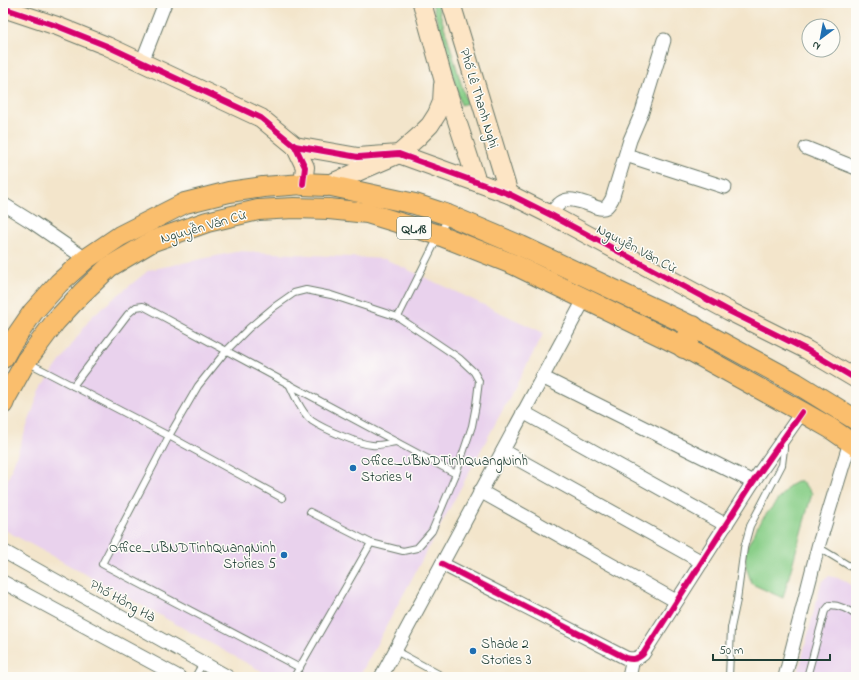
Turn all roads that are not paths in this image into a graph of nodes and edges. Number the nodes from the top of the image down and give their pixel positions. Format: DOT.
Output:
graph roads {
  1 [pos="165,3"];
  2 [pos="422,3"];
  3 [pos="451,3"];
  4 [pos="3,8"];
  5 [pos="664,40"];
  6 [pos="142,62"];
  7 [pos="443,78"];
  8 [pos="295,146"];
  9 [pos="806,148"];
  10 [pos="399,154"];
  11 [pos="626,155"];
  12 [pos="856,168"];
  13 [pos="477,182"];
  14 [pos="303,184"];
  15 [pos="327,185"];
  16 [pos="725,187"];
  17 [pos="509,194"];
  18 [pos="3,204"];
  19 [pos="448,215"];
  20 [pos="551,215"];
  21 [pos="439,235"];
  22 [pos="86,259"];
  23 [pos="585,298"];
  24 [pos="398,317"];
  25 [pos="693,327"];
  26 [pos="684,347"];
  27 [pos="226,351"];
  28 [pos="3,358"];
  29 [pos="26,361"];
  30 [pos="542,377"];
  31 [pos="856,379"];
  32 [pos="289,384"];
  33 [pos="73,386"];
  34 [pos="3,404"];
  35 [pos="524,412"];
  36 [pos="802,412"];
  37 [pos="856,420"];
  38 [pos="169,436"];
  39 [pos="784,438"];
  40 [pos="396,442"];
  41 [pos="853,444"];
  42 [pos="503,451"];
  43 [pos="456,474"];
  44 [pos="753,482"];
  45 [pos="480,491"];
  46 [pos="282,498"];
  47 [pos="310,512"];
  48 [pos="726,525"];
  49 [pos="371,543"];
  50 [pos="818,547"];
  51 [pos="3,551"];
  52 [pos="702,562"];
  53 [pos="442,564"];
  54 [pos="856,570"];
  55 [pos="3,582"];
  56 [pos="676,601"];
  57 [pos="856,615"];
  58 [pos="394,650"];
  59 [pos="633,659"];
  60 [pos="203,663"];
  61 [pos="300,668"];
  62 [pos="179,677"];
  63 [pos="195,677"];
  64 [pos="228,677"];
  65 [pos="294,677"];
  66 [pos="381,677"];
  67 [pos="444,677"];
  68 [pos="629,677"];
  69 [pos="729,677"];
  70 [pos="784,677"];
  71 [pos="807,677"];
  1 -- 6 [label="street"];
  2 -- 7 [label="street, Phố Lê Thanh Nghị"];
  3 -- 17 [label="street, Phố Lê Thanh Nghị"];
  4 -- 6 [label="street"];
  5 -- 11 [label="street"];
  6 -- 8 [label="street"];
  7 -- 10 [label="street, Phố Lê Thanh Nghị"];
  7 -- 13 [label="street, Phố Lê Thanh Nghị"];
  8 -- 10 [label="street"];
  8 -- 14 [label="street"];
  9 -- 12 [label="street"];
  10 -- 13 [label="street, Nguyễn Văn Cừ"];
  10 -- 15 [label="street, Phố Lê Thanh Nghị"];
  11 -- 16 [label="street"];
  11 -- 20 [label="street"];
  13 -- 17 [label="street, Nguyễn Văn Cừ"];
  14 -- 15 [label="highway, Nguyễn Văn Cừ / QL.18"];
  14 -- 22 [label="main road, Nguyễn Văn Cừ / QL.18"];
  15 -- 19 [label="main road, Nguyễn Văn Cừ / QL.18"];
  17 -- 20 [label="street, Nguyễn Văn Cừ"];
  18 -- 22 [label="street"];
  19 -- 21 [label="lane"];
  19 -- 25 [label="main road, Nguyễn Văn Cừ / QL.18"];
  20 -- 31 [label="street, Nguyễn Văn Cừ"];
  21 -- 23 [label="main road, Nguyễn Văn Cừ / QL.18"];
  21 -- 24 [label="lane"];
  21 -- 29 [label="main road, Nguyễn Văn Cừ / QL.18"];
  22 -- 28 [label="main road, Nguyễn Văn Cừ / QL.18"];
  23 -- 26 [label="main road, Nguyễn Văn Cừ / QL.18"];
  23 -- 30 [label="street"];
  24 -- 27 [label="lane"];
  24 -- 43 [label="lane"];
  25 -- 26 [label="highway"];
  25 -- 37 [label="main road, Nguyễn Văn Cừ / QL.18"];
  26 -- 36 [label="main road, Nguyễn Văn Cừ / QL.18"];
  27 -- 32 [label="lane"];
  27 -- 33 [label="lane"];
  27 -- 38 [label="lane"];
  29 -- 33 [label="lane"];
  29 -- 34 [label="main road, Nguyễn Văn Cừ / QL.18"];
  30 -- 35 [label="street"];
  30 -- 44 [label="street"];
  32 -- 40 [label="lane"];
  32 -- 40 [label="lane"];
  33 -- 38 [label="lane"];
  35 -- 42 [label="street"];
  35 -- 48 [label="street"];
  36 -- 39 [label="street"];
  36 -- 41 [label="main road, Nguyễn Văn Cừ / QL.18"];
  38 -- 46 [label="lane"];
  38 -- 61 [label="lane"];
  39 -- 44 [label="street"];
  39 -- 69 [label="lane"];
  40 -- 43 [label="lane"];
  41 -- 50 [label="street"];
  42 -- 45 [label="street"];
  42 -- 52 [label="street"];
  43 -- 49 [label="lane"];
  44 -- 48 [label="street"];
  45 -- 53 [label="street"];
  45 -- 56 [label="street"];
  47 -- 49 [label="lane"];
  48 -- 52 [label="street"];
  49 -- 61 [label="lane"];
  50 -- 54 [label="lane"];
  50 -- 70 [label="street"];
  51 -- 60 [label="street, Phố Hồng Hà"];
  52 -- 56 [label="street"];
  53 -- 58 [label="street"];
  53 -- 59 [label="street"];
  55 -- 62 [label="street"];
  56 -- 59 [label="street"];
  57 -- 71 [label="lane"];
  58 -- 66 [label="street"];
  58 -- 67 [label="lane"];
  59 -- 68 [label="street"];
  60 -- 63 [label="lane"];
  60 -- 64 [label="street, Phố Hồng Hà"];
  61 -- 65 [label="lane"];
}
